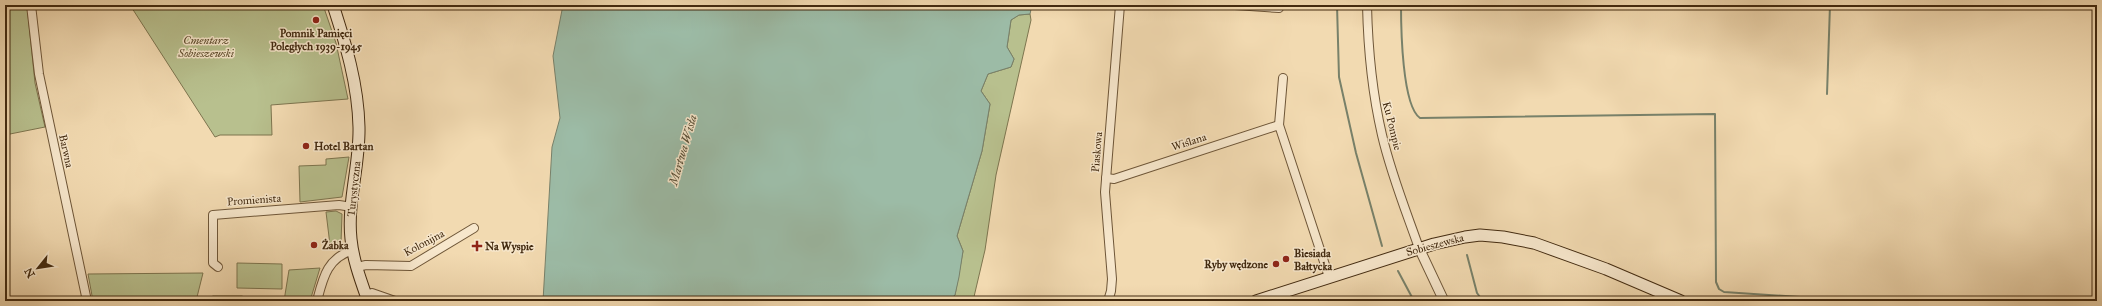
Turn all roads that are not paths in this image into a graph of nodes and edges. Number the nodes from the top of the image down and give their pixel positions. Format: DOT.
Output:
graph roads {
  1 [pos="31,5"];
  2 [pos="333,5"];
  3 [pos="1120,5"];
  4 [pos="1235,5"];
  5 [pos="1367,5"];
  6 [pos="1279,8"];
  7 [pos="1282,78"];
  8 [pos="1278,125"];
  9 [pos="1106,178"];
  10 [pos="352,207"];
  11 [pos="474,228"];
  12 [pos="1419,248"];
  13 [pos="353,250"];
  14 [pos="218,267"];
  15 [pos="357,267"];
  16 [pos="1329,277"];
  17 [pos="367,298"];
  18 [pos="87,301"];
  19 [pos="317,301"];
  20 [pos="395,301"];
  21 [pos="1108,301"];
  22 [pos="1256,301"];
  23 [pos="1444,301"];
  24 [pos="1681,301"];
  1 -- 18 [label="street, Barwna"];
  2 -- 10 [label="main road, Turystyczna"];
  3 -- 9 [label="street, Piaskowa"];
  4 -- 6 [label="street"];
  5 -- 12 [label="street, Ku Pompie"];
  7 -- 8 [label="street"];
  8 -- 9 [label="street, Wiślana"];
  8 -- 16 [label="street"];
  9 -- 21 [label="street, Piaskowa"];
  10 -- 13 [label="main road, Turystyczna"];
  10 -- 14 [label="street, Promienista"];
  11 -- 15 [label="street, Kolonijna"];
  12 -- 16 [label="main road, Sobieszewska"];
  12 -- 23 [label="street"];
  12 -- 24 [label="main road, Sobieszewska"];
  13 -- 15 [label="main road, Turystyczna"];
  13 -- 19 [label="street"];
  15 -- 17 [label="main road, Turystyczna"];
  16 -- 22 [label="main road, Sobieszewska"];
  17 -- 20 [label="street"];
}
